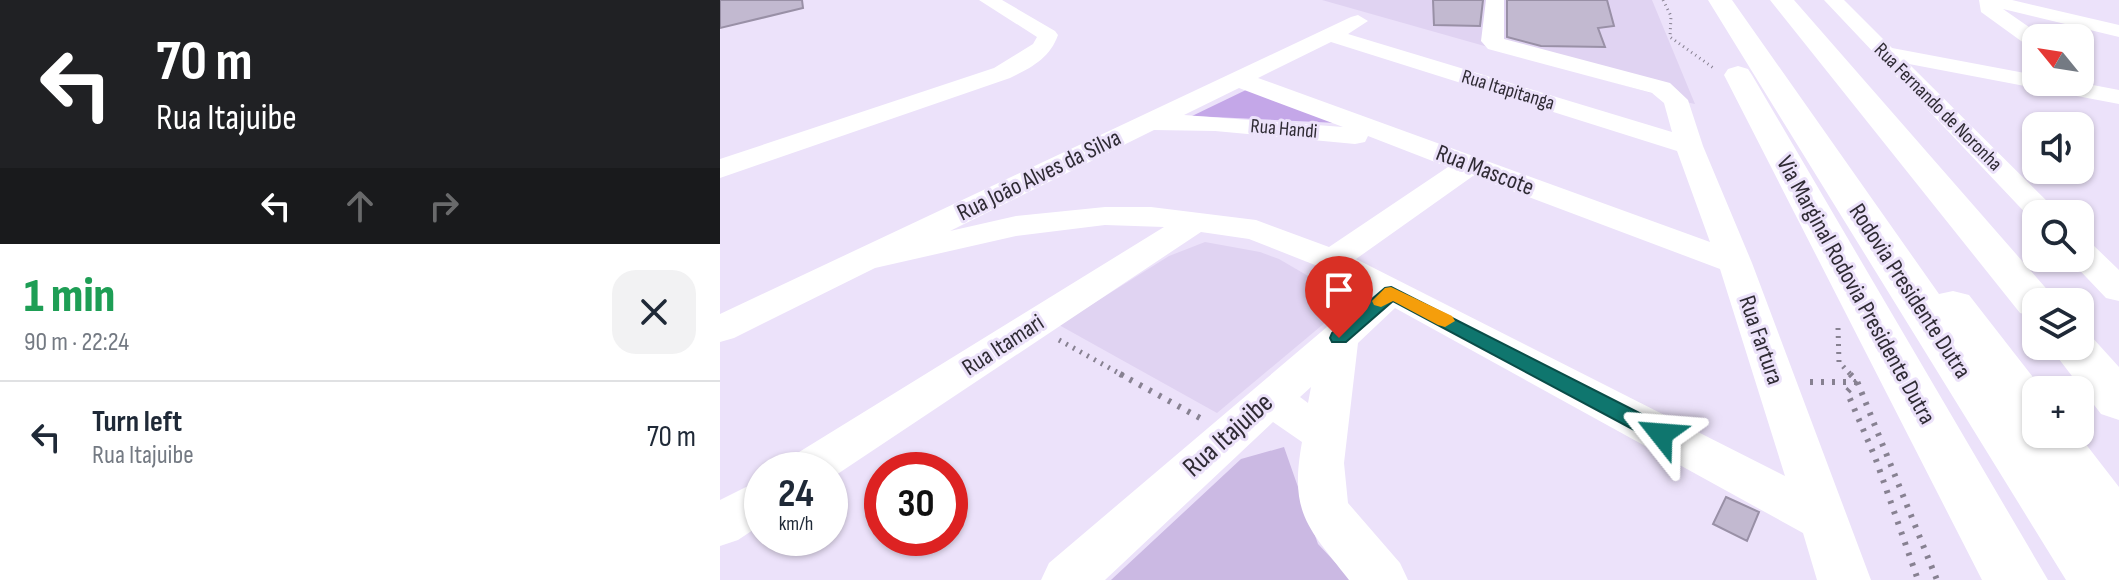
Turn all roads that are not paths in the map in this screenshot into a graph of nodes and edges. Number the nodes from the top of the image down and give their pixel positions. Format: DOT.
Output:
graph roads {
  1 [pos="988,0"];
  2 [pos="1495,0"];
  3 [pos="1695,0"];
  4 [pos="1720,0"];
  5 [pos="1744,0"];
  6 [pos="1782,0"];
  7 [pos="1833,0"];
  8 [pos="1977,0"];
  9 [pos="1988,0"];
  10 [pos="1358,21"];
  11 [pos="2022,31"];
  12 [pos="2119,31"];
  13 [pos="1327,34"];
  14 [pos="1886,53"];
  15 [pos="1235,78"];
  16 [pos="2022,79"];
  17 [pos="2094,81"];
  18 [pos="2094,93"];
  19 [pos="2118,97"];
  20 [pos="1147,122"];
  21 [pos="1420,146"];
  22 [pos="1689,146"];
  23 [pos="1905,148"];
  24 [pos="1470,165"];
  25 [pos="720,169"];
  26 [pos="2030,200"];
  27 [pos="989,217"];
  28 [pos="1198,220"];
  29 [pos="1332,260"];
  30 [pos="1735,263"];
  31 [pos="2094,265"];
  32 [pos="2023,288"];
  33 [pos="2055,288"];
  34 [pos="2119,290"];
  35 [pos="1391,292"];
  36 [pos="720,329"];
  37 [pos="2094,329"];
  38 [pos="1339,338"];
  39 [pos="2119,358"];
  40 [pos="2085,360"];
  41 [pos="2022,400"];
  42 [pos="1266,401"];
  43 [pos="2119,401"];
  44 [pos="1327,437"];
  45 [pos="2057,448"];
  46 [pos="835,452"];
  47 [pos="1958,474"];
  48 [pos="744,510"];
  49 [pos="1822,519"];
  50 [pos="720,525"];
  51 [pos="2119,534"];
  52 [pos="1068,580"];
  53 [pos="1381,580"];
  54 [pos="1844,580"];
  55 [pos="1986,580"];
  56 [pos="2016,580"];
  57 [pos="2102,580"];
  1 -- 25 [label="street"];
  2 -- 22 [label="street, Rua Fartura"];
  3 -- 47 [label="highway, Via Marginal Rodovia Presidente Dutra"];
  4 -- 57 [label="highway, Rodovia Presidente Dutra"];
  5 -- 41 [label="highway, Rodovia Presidente Dutra"];
  6 -- 23 [label="highway"];
  7 -- 14 [label="street, Rua Fernando de Noronha"];
  8 -- 11 [label="street"];
  9 -- 12 [label="street"];
  10 -- 13 [label="street, Rua João Alves da Silva"];
  13 -- 15 [label="street, Rua João Alves da Silva"];
  13 -- 22 [label="street, Rua Itapitanga"];
  14 -- 16 [label="street"];
  14 -- 26 [label="street, Rua Fernando de Noronha"];
  15 -- 20 [label="street, Rua João Alves da Silva"];
  15 -- 21 [label="street, Rua Mascote"];
  17 -- 19 [label="street"];
  18 -- 19 [label="street"];
  20 -- 21 [label="street, Rua Handi"];
  20 -- 27 [label="street, Rua João Alves da Silva"];
  21 -- 24 [label="street, Rua Mascote"];
  22 -- 30 [label="street, Rua Fartura"];
  23 -- 32 [label="highway"];
  23 -- 33 [label="highway"];
  24 -- 29 [label="street"];
  24 -- 30 [label="street, Rua Mascote"];
  27 -- 28 [label="street"];
  27 -- 36 [label="street"];
  28 -- 29 [label="street"];
  28 -- 46 [label="street, Rua Itamari"];
  29 -- 35 [label="street"];
  30 -- 49 [label="street, Rua Fartura"];
  31 -- 34 [label="street"];
  35 -- 38 [label="street, Rua Itajuibe"];
  35 -- 49 [label="street"];
  37 -- 39 [label="highway"];
  38 -- 42 [label="street, Rua Itajuibe"];
  38 -- 44 [label="street"];
  40 -- 43 [label="highway"];
  42 -- 44 [label="street"];
  42 -- 52 [label="street, Rua Itajuibe"];
  44 -- 53 [label="street"];
  45 -- 51 [label="highway"];
  47 -- 55 [label="highway"];
  47 -- 56 [label="highway, Via Marginal Rodovia Presidente Dutra"];
  48 -- 50 [label="street"];
  49 -- 54 [label="street, Rua Fartura"];
}
